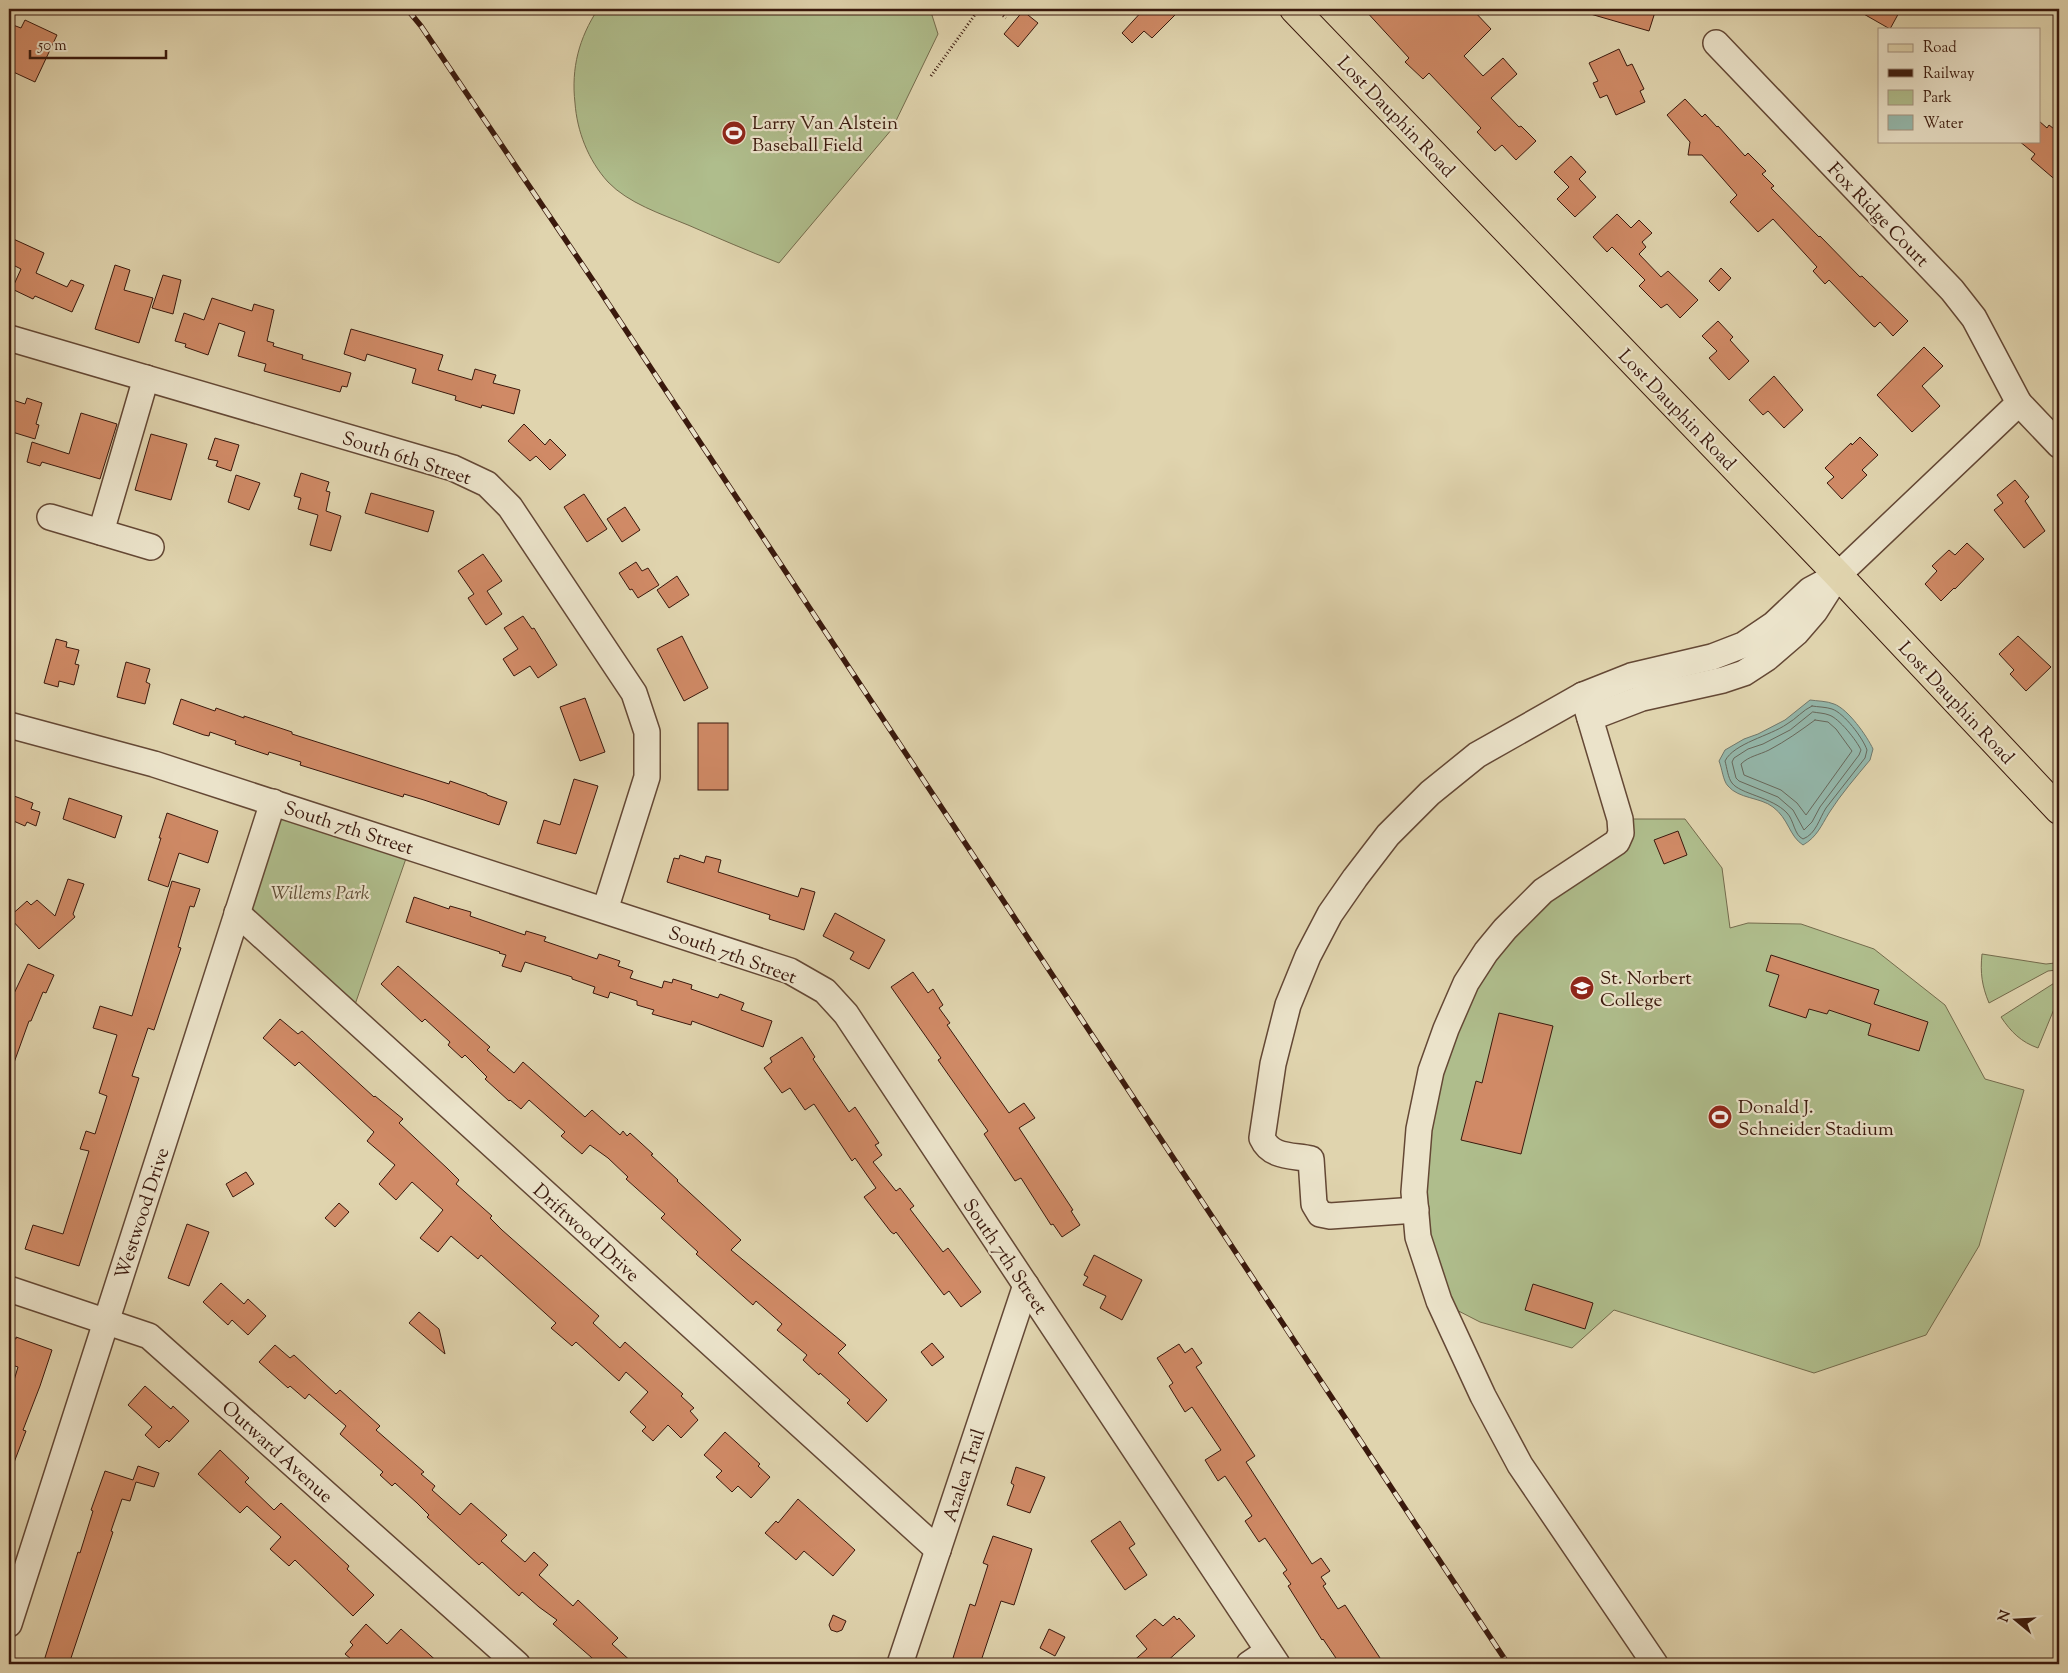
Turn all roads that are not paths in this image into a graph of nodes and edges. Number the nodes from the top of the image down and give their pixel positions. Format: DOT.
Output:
graph roads {
  1 [pos="1301,11"];
  2 [pos="1716,43"];
  3 [pos="9,338"];
  4 [pos="146,378"];
  5 [pos="2019,402"];
  6 [pos="2059,445"];
  7 [pos="50,517"];
  8 [pos="101,532"];
  9 [pos="151,547"];
  10 [pos="1838,575"];
  11 [pos="1583,695"];
  12 [pos="1590,718"];
  13 [pos="9,725"];
  14 [pos="273,802"];
  15 [pos="2059,810"];
  16 [pos="605,910"];
  17 [pos="237,913"];
  18 [pos="1416,1210"];
  19 [pos="1026,1286"];
  20 [pos="9,1289"];
  21 [pos="106,1320"];
  22 [pos="938,1550"];
  23 [pos="9,1624"];
  24 [pos="1264,1660"];
  25 [pos="517,1664"];
  26 [pos="900,1664"];
  27 [pos="1655,1664"];
  1 -- 10 [label="main road, Lost Dauphin Road"];
  2 -- 5 [label="street, Fox Ridge Court"];
  3 -- 4 [label="street, South 6th Street"];
  4 -- 8 [label="street"];
  4 -- 16 [label="street, South 6th Street"];
  5 -- 6 [label="street, Fox Ridge Court"];
  5 -- 10 [label="street"];
  7 -- 8 [label="street"];
  8 -- 9 [label="street"];
  10 -- 11 [label="street"];
  10 -- 12 [label="street"];
  10 -- 15 [label="main road, Lost Dauphin Road"];
  11 -- 12 [label="street"];
  11 -- 18 [label="street"];
  12 -- 18 [label="street"];
  13 -- 14 [label="street, South 7th Street"];
  14 -- 16 [label="street, South 7th Street"];
  14 -- 17 [label="street, Westwood Drive"];
  16 -- 19 [label="street, South 7th Street"];
  17 -- 21 [label="street, Westwood Drive"];
  17 -- 22 [label="street, Driftwood Drive"];
  18 -- 27 [label="street"];
  19 -- 22 [label="street, Azalea Trail"];
  19 -- 24 [label="street, South 7th Street"];
  20 -- 21 [label="street, Outward Avenue"];
  21 -- 23 [label="street, Westwood Drive"];
  21 -- 25 [label="street, Outward Avenue"];
  22 -- 26 [label="street, Azalea Trail"];
}
